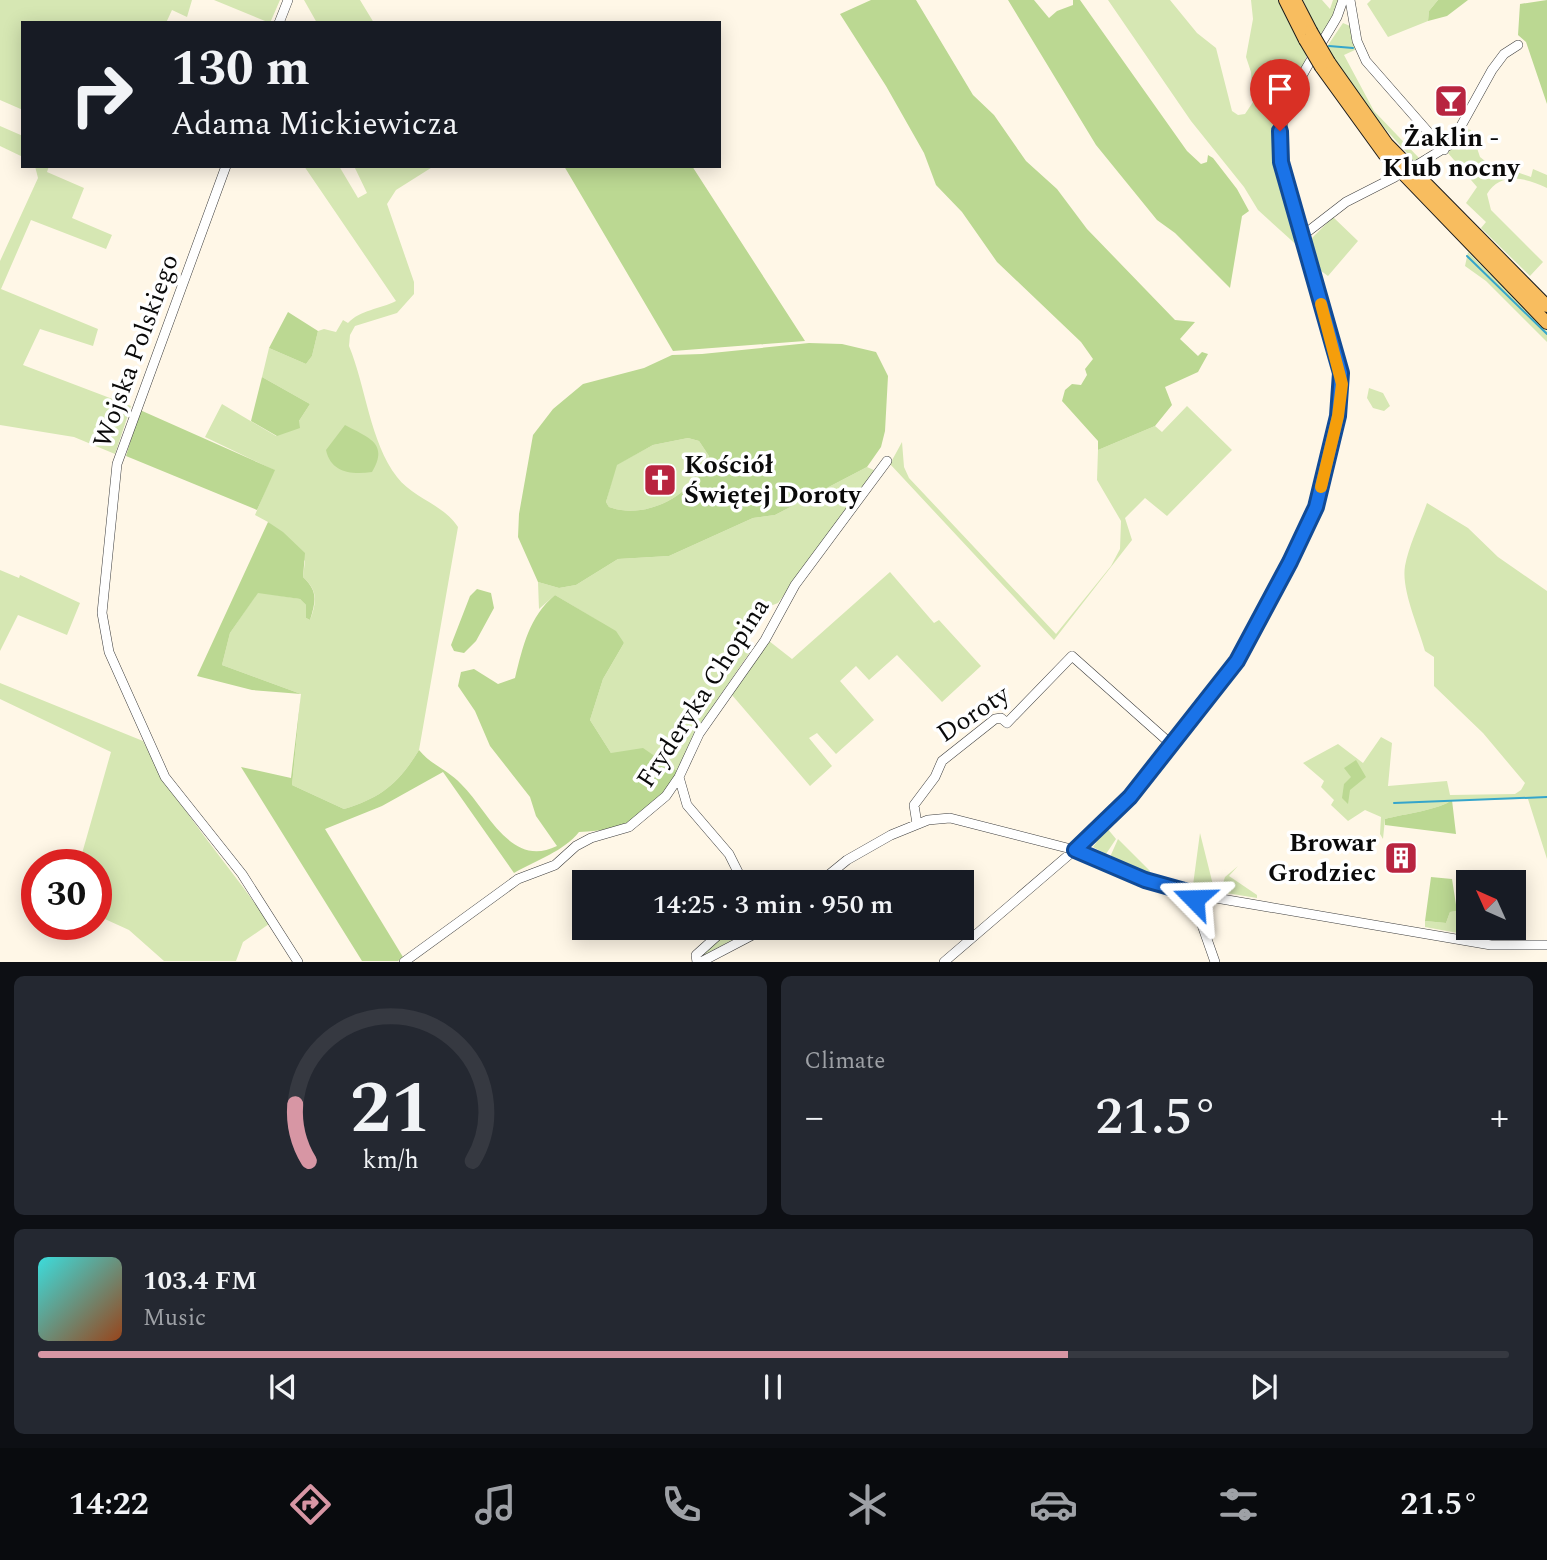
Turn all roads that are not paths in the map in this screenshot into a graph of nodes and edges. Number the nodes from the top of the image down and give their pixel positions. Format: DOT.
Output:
graph roads {
  1 [pos="288,0"];
  2 [pos="1285,0"];
  3 [pos="1295,0"];
  4 [pos="1343,0"];
  5 [pos="1350,0"];
  6 [pos="1337,17"];
  7 [pos="1353,19"];
  8 [pos="280,21"];
  9 [pos="1308,36"];
  10 [pos="1518,45"];
  11 [pos="1325,65"];
  12 [pos="1444,150"];
  13 [pos="1417,165"];
  14 [pos="225,168"];
  15 [pos="1395,177"];
  16 [pos="1302,236"];
  17 [pos="1547,306"];
  18 [pos="1547,323"];
  19 [pos="887,461"];
  20 [pos="1172,745"];
  21 [pos="679,777"];
  22 [pos="917,824"];
  23 [pos="1075,850"];
  24 [pos="737,870"];
  25 [pos="836,870"];
  26 [pos="1195,894"];
  27 [pos="713,940"];
  28 [pos="742,940"];
  29 [pos="1547,945"];
  30 [pos="298,961"];
  31 [pos="404,961"];
  32 [pos="699,961"];
  33 [pos="944,961"];
  34 [pos="1215,961"];
  1 -- 8 [label="street"];
  2 -- 9 [label="main road"];
  3 -- 9 [label="main road"];
  4 -- 6 [label="street"];
  5 -- 7 [label="street"];
  6 -- 7 [label="street"];
  6 -- 16 [label="street"];
  7 -- 12 [label="street"];
  9 -- 11 [label="main road, bridge"];
  10 -- 12 [label="street"];
  11 -- 17 [label="main road"];
  11 -- 18 [label="main road"];
  12 -- 13 [label="street"];
  14 -- 30 [label="street, Wojska Polskiego"];
  15 -- 16 [label="street"];
  16 -- 20 [label="street"];
  19 -- 21 [label="street, Fryderyka Chopina"];
  20 -- 22 [label="street, Doroty"];
  20 -- 23 [label="street"];
  21 -- 24 [label="street"];
  21 -- 31 [label="street, Fryderyka Chopina"];
  22 -- 23 [label="street"];
  22 -- 25 [label="street"];
  23 -- 26 [label="street"];
  23 -- 33 [label="street"];
  26 -- 29 [label="street"];
  26 -- 34 [label="street"];
  27 -- 32 [label="street"];
  28 -- 32 [label="street"];
}
